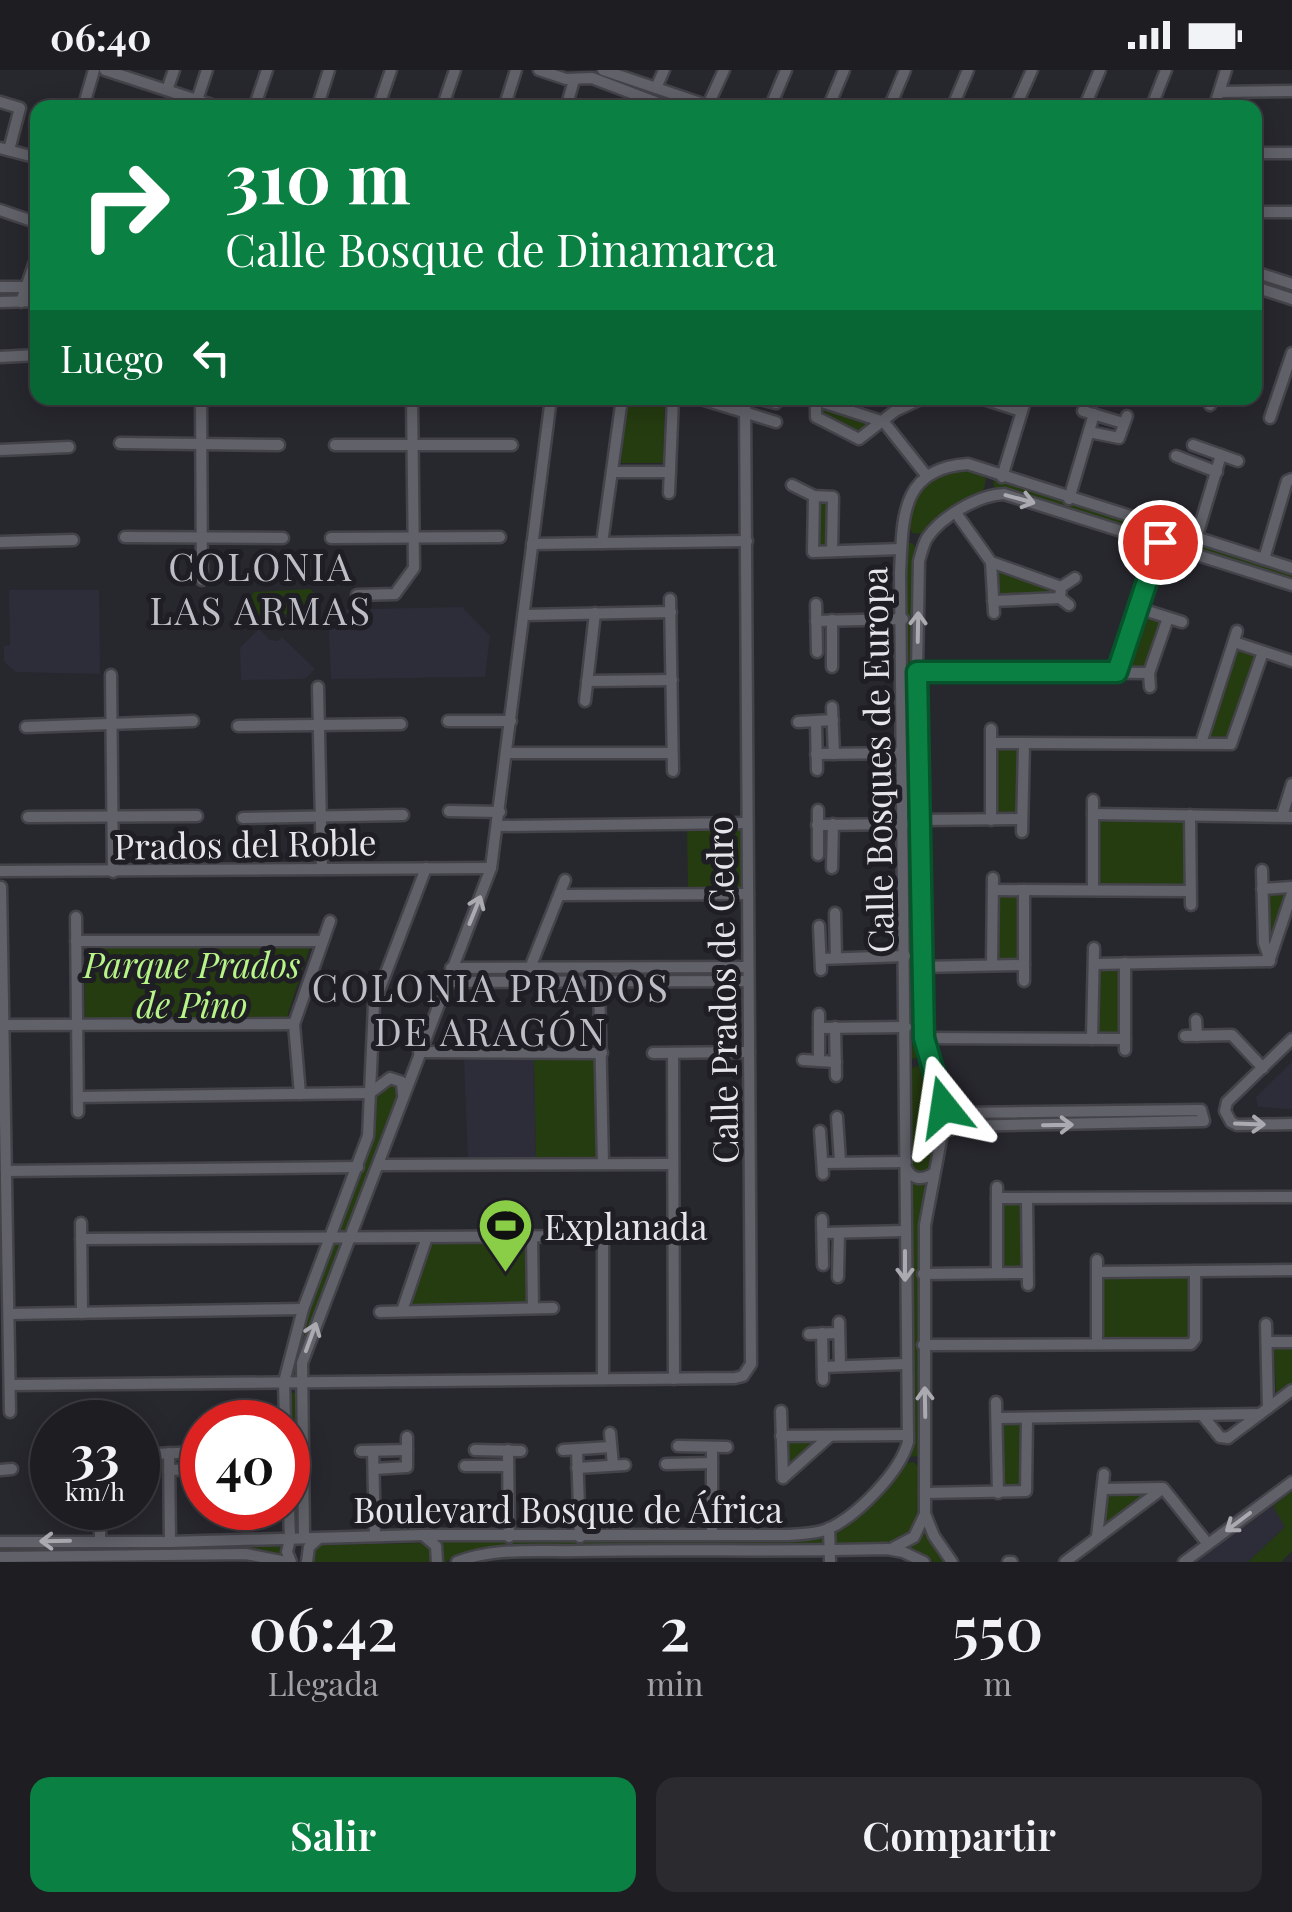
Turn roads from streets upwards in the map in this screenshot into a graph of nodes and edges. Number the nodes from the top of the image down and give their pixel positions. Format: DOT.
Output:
graph roads {
  1 [pos="94,70"];
  2 [pos="105,70"];
  3 [pos="174,70"];
  4 [pos="207,70"];
  5 [pos="267,70"];
  6 [pos="329,70"];
  7 [pos="391,70"];
  8 [pos="455,70"];
  9 [pos="516,70"];
  10 [pos="539,70"];
  11 [pos="603,70"];
  12 [pos="664,70"];
  13 [pos="724,70"];
  14 [pos="786,70"];
  15 [pos="844,70"];
  16 [pos="905,70"];
  17 [pos="968,70"];
  18 [pos="1032,70"];
  19 [pos="1100,70"];
  20 [pos="1166,70"];
  21 [pos="1226,70"];
  22 [pos="134,74"];
  23 [pos="574,80"];
  24 [pos="636,88"];
  25 [pos="656,88"];
  26 [pos="167,90"];
  27 [pos="1292,91"];
  28 [pos="1220,92"];
  29 [pos="85,100"];
  30 [pos="197,100"];
  31 [pos="257,100"];
  32 [pos="320,100"];
  33 [pos="381,100"];
  34 [pos="445,100"];
  35 [pos="507,100"];
  36 [pos="568,100"];
  37 [pos="632,100"];
  38 [pos="657,100"];
  39 [pos="693,100"];
  40 [pos="714,100"];
  41 [pos="773,100"];
  42 [pos="831,100"];
  43 [pos="892,100"];
  44 [pos="955,100"];
  45 [pos="1019,100"];
  46 [pos="1087,100"];
  47 [pos="1153,100"];
  48 [pos="1217,100"];
  49 [pos="0,102"];
  50 [pos="4,149"];
  51 [pos="1262,153"];
  52 [pos="1292,153"];
  53 [pos="30,156"];
  54 [pos="0,210"];
  55 [pos="1262,212"];
  56 [pos="1292,212"];
  57 [pos="30,220"];
  58 [pos="1262,274"];
  59 [pos="1292,284"];
  60 [pos="0,287"];
  61 [pos="30,287"];
  62 [pos="1262,289"];
  63 [pos="30,290"];
  64 [pos="1292,299"];
  65 [pos="0,302"];
  66 [pos="22,302"];
  67 [pos="30,302"];
  68 [pos="1292,352"];
  69 [pos="30,356"];
  70 [pos="0,358"];
  71 [pos="201,405"];
  72 [pos="412,405"];
  73 [pos="550,405"];
  74 [pos="621,405"];
  75 [pos="673,405"];
  76 [pos="719,405"];
  77 [pos="746,405"];
  78 [pos="816,405"];
  79 [pos="834,405"];
  80 [pos="896,405"];
  81 [pos="908,405"];
  82 [pos="1003,405"];
  83 [pos="1024,405"];
  84 [pos="894,411"];
  85 [pos="1021,412"];
  86 [pos="747,414"];
  87 [pos="1270,418"];
  88 [pos="776,422"];
  89 [pos="884,422"];
  90 [pos="1090,432"];
  91 [pos="1198,432"];
  92 [pos="120,444"];
  93 [pos="279,445"];
  94 [pos="335,445"];
  95 [pos="412,445"];
  96 [pos="512,445"];
  97 [pos="1193,445"];
  98 [pos="201,446"];
  99 [pos="69,447"];
  100 [pos="0,450"];
  101 [pos="1221,456"];
  102 [pos="1238,461"];
  103 [pos="984,468"];
  104 [pos="612,472"];
  105 [pos="670,472"];
  106 [pos="1217,472"];
  107 [pos="926,475"];
  108 [pos="1002,476"];
  109 [pos="1290,479"];
  110 [pos="792,485"];
  111 [pos="669,492"];
  112 [pos="1288,495"];
  113 [pos="814,496"];
  114 [pos="983,498"];
  115 [pos="1069,498"];
  116 [pos="956,513"];
  117 [pos="903,523"];
  118 [pos="928,536"];
  119 [pos="125,537"];
  120 [pos="500,537"];
  121 [pos="283,538"];
  122 [pos="331,538"];
  123 [pos="202,539"];
  124 [pos="1196,539"];
  125 [pos="73,540"];
  126 [pos="414,540"];
  127 [pos="747,541"];
  128 [pos="0,542"];
  129 [pos="1160,542"];
  130 [pos="602,543"];
  131 [pos="532,544"];
  132 [pos="901,550"];
  133 [pos="832,551"];
  134 [pos="1264,559"];
  135 [pos="992,562"];
  136 [pos="1292,568"];
  137 [pos="1076,578"];
  138 [pos="202,580"];
  139 [pos="1292,585"];
  140 [pos="356,596"];
  141 [pos="1064,597"];
  142 [pos="670,599"];
  143 [pos="816,604"];
  144 [pos="1138,608"];
  145 [pos="670,612"];
  146 [pos="595,613"];
  147 [pos="524,615"];
  148 [pos="1168,618"];
  149 [pos="903,619"];
  150 [pos="832,620"];
  151 [pos="816,621"];
  152 [pos="1182,622"];
  153 [pos="817,652"];
  154 [pos="832,652"];
  155 [pos="1263,652"];
  156 [pos="800,653"];
  157 [pos="1292,661"];
  158 [pos="832,667"];
  159 [pos="917,672"];
  160 [pos="1117,672"];
  161 [pos="111,674"];
  162 [pos="1149,674"];
  163 [pos="672,680"];
  164 [pos="587,681"];
  165 [pos="1150,686"];
  166 [pos="318,688"];
  167 [pos="585,701"];
  168 [pos="832,707"];
  169 [pos="833,720"];
  170 [pos="192,721"];
  171 [pos="448,721"];
  172 [pos="511,721"];
  173 [pos="798,722"];
  174 [pos="816,723"];
  175 [pos="319,724"];
  176 [pos="401,724"];
  177 [pos="110,725"];
  178 [pos="238,726"];
  179 [pos="26,727"];
  180 [pos="992,729"];
  181 [pos="992,743"];
  182 [pos="1024,744"];
  183 [pos="1201,744"];
  184 [pos="507,753"];
  185 [pos="672,753"];
  186 [pos="904,753"];
  187 [pos="816,754"];
  188 [pos="834,754"];
  189 [pos="817,770"];
  190 [pos="673,771"];
  191 [pos="1292,784"];
  192 [pos="1093,800"];
  193 [pos="818,810"];
  194 [pos="449,811"];
  195 [pos="500,812"];
  196 [pos="1093,814"];
  197 [pos="403,815"];
  198 [pos="28,816"];
  199 [pos="197,816"];
  200 [pos="1190,816"];
  201 [pos="112,817"];
  202 [pos="1287,817"];
  203 [pos="243,818"];
  204 [pos="321,818"];
  205 [pos="1022,819"];
  206 [pos="920,820"];
  207 [pos="991,820"];
  208 [pos="746,823"];
  209 [pos="817,824"];
  210 [pos="833,824"];
  211 [pos="904,824"];
  212 [pos="499,826"];
  213 [pos="1022,832"];
  214 [pos="818,855"];
  215 [pos="834,855"];
  216 [pos="803,856"];
  217 [pos="426,868"];
  218 [pos="491,868"];
  219 [pos="832,868"];
  220 [pos="322,869"];
  221 [pos="1262,870"];
  222 [pos="0,872"];
  223 [pos="113,872"];
  224 [pos="566,880"];
  225 [pos="1,887"];
  226 [pos="1262,888"];
  227 [pos="1024,890"];
  228 [pos="1093,890"];
  229 [pos="1292,890"];
  230 [pos="1190,891"];
  231 [pos="748,894"];
  232 [pos="560,895"];
  233 [pos="1190,905"];
  234 [pos="835,912"];
  235 [pos="76,917"];
  236 [pos="330,921"];
  237 [pos="835,925"];
  238 [pos="804,926"];
  239 [pos="818,926"];
  240 [pos="76,940"];
  241 [pos="322,941"];
  242 [pos="1094,948"];
  243 [pos="905,956"];
  244 [pos="836,958"];
  245 [pos="1270,961"];
  246 [pos="1124,963"];
  247 [pos="1094,964"];
  248 [pos="992,965"];
  249 [pos="1024,965"];
  250 [pos="748,966"];
  251 [pos="922,967"];
  252 [pos="452,968"];
  253 [pos="530,968"];
  254 [pos="748,981"];
  255 [pos="1024,981"];
  256 [pos="446,982"];
  257 [pos="599,982"];
  258 [pos="818,1014"];
  259 [pos="1196,1020"];
  260 [pos="294,1024"];
  261 [pos="4,1025"];
  262 [pos="78,1025"];
  263 [pos="906,1027"];
  264 [pos="819,1028"];
  265 [pos="835,1028"];
  266 [pos="1184,1036"];
  267 [pos="1197,1036"];
  268 [pos="924,1038"];
  269 [pos="1092,1038"];
  270 [pos="1292,1039"];
  271 [pos="419,1052"];
  272 [pos="749,1052"];
  273 [pos="602,1053"];
  274 [pos="653,1053"];
  275 [pos="673,1053"];
  276 [pos="802,1060"];
  277 [pos="819,1061"];
  278 [pos="836,1062"];
  279 [pos="1263,1068"];
  280 [pos="934,1071"];
  281 [pos="836,1076"];
  282 [pos="906,1079"];
  283 [pos="370,1093"];
  284 [pos="300,1094"];
  285 [pos="403,1095"];
  286 [pos="78,1097"];
  287 [pos="944,1107"];
  288 [pos="78,1112"];
  289 [pos="1292,1124"];
  290 [pos="806,1130"];
  291 [pos="820,1131"];
  292 [pos="944,1132"];
  293 [pos="840,1161"];
  294 [pos="603,1164"];
  295 [pos="672,1164"];
  296 [pos="379,1165"];
  297 [pos="906,1165"];
  298 [pos="358,1166"];
  299 [pos="7,1171"];
  300 [pos="934,1173"];
  301 [pos="1292,1197"];
  302 [pos="1026,1198"];
  303 [pos="822,1219"];
  304 [pos="81,1224"];
  305 [pos="904,1231"];
  306 [pos="823,1233"];
  307 [pos="838,1233"];
  308 [pos="532,1236"];
  309 [pos="603,1236"];
  310 [pos="617,1236"];
  311 [pos="427,1237"];
  312 [pos="329,1238"];
  313 [pos="350,1238"];
  314 [pos="81,1239"];
  315 [pos="838,1264"];
  316 [pos="808,1265"];
  317 [pos="823,1265"];
  318 [pos="1292,1270"];
  319 [pos="1195,1271"];
  320 [pos="997,1272"];
  321 [pos="923,1274"];
  322 [pos="838,1277"];
  323 [pos="533,1308"];
  324 [pos="553,1308"];
  325 [pos="303,1309"];
  326 [pos="82,1312"];
  327 [pos="380,1312"];
  328 [pos="402,1312"];
  329 [pos="8,1314"];
  330 [pos="1266,1324"];
  331 [pos="1267,1342"];
  332 [pos="1292,1342"];
  333 [pos="1097,1344"];
  334 [pos="924,1345"];
  335 [pos="905,1364"];
  336 [pos="840,1366"];
  337 [pos="823,1367"];
  338 [pos="674,1379"];
  339 [pos="603,1380"];
  340 [pos="823,1380"];
  341 [pos="284,1382"];
  342 [pos="300,1382"];
  343 [pos="10,1385"];
  344 [pos="1292,1390"];
  345 [pos="284,1400"];
  346 [pos="996,1402"];
  347 [pos="781,1411"];
  348 [pos="1264,1411"];
  349 [pos="10,1412"];
  350 [pos="1203,1416"];
  351 [pos="997,1418"];
  352 [pos="1027,1418"];
  353 [pos="677,1432"];
  354 [pos="610,1433"];
  355 [pos="908,1434"];
  356 [pos="475,1436"];
  357 [pos="781,1436"];
  358 [pos="830,1436"];
  359 [pos="678,1446"];
  360 [pos="727,1446"];
  361 [pos="712,1447"];
  362 [pos="611,1448"];
  363 [pos="475,1450"];
  364 [pos="508,1450"];
  365 [pos="563,1450"];
  366 [pos="577,1450"];
  367 [pos="521,1451"];
  368 [pos="169,1453"];
  369 [pos="180,1453"];
  370 [pos="160,1454"];
  371 [pos="712,1463"];
  372 [pos="626,1464"];
  373 [pos="612,1465"];
  374 [pos="508,1466"];
  375 [pos="578,1468"];
  376 [pos="898,1468"];
  377 [pos="374,1469"];
  378 [pos="169,1470"];
  379 [pos="180,1470"];
  380 [pos="926,1471"];
  381 [pos="1104,1474"];
  382 [pos="1292,1482"];
  383 [pos="1163,1488"];
  384 [pos="1102,1490"];
  385 [pos="998,1492"];
  386 [pos="925,1493"];
  387 [pos="926,1514"];
  388 [pos="829,1528"];
  389 [pos="100,1530"];
  390 [pos="290,1530"];
  391 [pos="422,1535"];
  392 [pos="712,1535"];
  393 [pos="376,1536"];
  394 [pos="509,1537"];
  395 [pos="580,1537"];
  396 [pos="1097,1537"];
  397 [pos="290,1538"];
  398 [pos="304,1538"];
  399 [pos="318,1538"];
  400 [pos="100,1541"];
  401 [pos="0,1542"];
  402 [pos="170,1542"];
  403 [pos="1208,1544"];
  404 [pos="887,1549"];
  405 [pos="0,1556"];
  406 [pos="830,1556"];
  407 [pos="289,1562"];
  408 [pos="307,1562"];
  409 [pos="437,1562"];
  410 [pos="457,1562"];
  411 [pos="924,1562"];
  412 [pos="952,1562"];
  413 [pos="1065,1562"];
  414 [pos="1184,1562"];
  1 -- 29 [label="street"];
  2 -- 22 [label="street"];
  3 -- 26 [label="street"];
  4 -- 30 [label="street"];
  5 -- 31 [label="street"];
  6 -- 32 [label="street"];
  7 -- 33 [label="street"];
  8 -- 34 [label="street"];
  9 -- 35 [label="street"];
  10 -- 23 [label="street"];
  11 -- 24 [label="street"];
  12 -- 25 [label="street"];
  13 -- 40 [label="street"];
  14 -- 41 [label="street"];
  15 -- 42 [label="street"];
  16 -- 43 [label="street"];
  17 -- 44 [label="street"];
  18 -- 45 [label="street"];
  19 -- 46 [label="street"];
  20 -- 47 [label="street"];
  21 -- 28 [label="street"];
  22 -- 26 [label="street"];
  23 -- 24 [label="street"];
  23 -- 36 [label="street"];
  24 -- 25 [label="street"];
  24 -- 37 [label="street"];
  24 -- 38 [label="street"];
  25 -- 39 [label="street"];
  26 -- 30 [label="street"];
  27 -- 28 [label="street"];
  28 -- 48 [label="street"];
  49 -- 50 [label="street"];
  50 -- 53 [label="street"];
  51 -- 52 [label="street"];
  54 -- 57 [label="street"];
  55 -- 56 [label="street"];
  58 -- 59 [label="street"];
  60 -- 61 [label="street"];
  62 -- 64 [label="street"];
  63 -- 66 [label="street"];
  65 -- 66 [label="street"];
  66 -- 67 [label="street"];
  68 -- 87 [label="street"];
  69 -- 70 [label="street"];
  71 -- 98 [label="street"];
  72 -- 95 [label="street"];
  73 -- 131 [label="street"];
  74 -- 104 [label="street"];
  75 -- 105 [label="street"];
  76 -- 86 [label="street"];
  77 -- 86 [label="street, Calle Prados de Cedro"];
  78 -- 89 [label="street"];
  79 -- 89 [label="street"];
  80 -- 84 [label="street"];
  81 -- 84 [label="street"];
  82 -- 85 [label="street"];
  83 -- 85 [label="street"];
  84 -- 89 [label="street"];
  85 -- 108 [label="street"];
  86 -- 88 [label="street"];
  86 -- 127 [label="street, Calle Prados de Cedro"];
  89 -- 107 [label="street"];
  90 -- 90 [label="street"];
  90 -- 115 [label="street"];
  91 -- 97 [label="street"];
  92 -- 98 [label="street"];
  93 -- 98 [label="street"];
  94 -- 95 [label="street"];
  95 -- 96 [label="street"];
  95 -- 126 [label="street"];
  97 -- 101 [label="street"];
  97 -- 106 [label="street"];
  98 -- 123 [label="street"];
  99 -- 100 [label="street"];
  101 -- 102 [label="street"];
  101 -- 106 [label="street"];
  103 -- 107 [label="street"];
  103 -- 108 [label="street"];
  103 -- 114 [label="street"];
  104 -- 105 [label="street"];
  104 -- 130 [label="street"];
  105 -- 111 [label="street"];
  106 -- 124 [label="street"];
  107 -- 117 [label="street, Calle Bosques de Europa"];
  108 -- 115 [label="street"];
  109 -- 112 [label="street"];
  110 -- 113 [label="street"];
  112 -- 134 [label="street"];
  113 -- 133 [label="street"];
  113 -- 133 [label="street"];
  114 -- 116 [label="street, Calle Bosques de Europa"];
  114 -- 129 [label="street, one-way"];
  115 -- 124 [label="street"];
  116 -- 118 [label="street, Calle Bosques de Europa"];
  116 -- 135 [label="street"];
  117 -- 118 [label="street"];
  117 -- 132 [label="street, Calle Bosques de Europa"];
  159 -- 118 [label="street, Calle Bosques de Europa, one-way"];
  119 -- 123 [label="street"];
  120 -- 126 [label="street"];
  121 -- 123 [label="street"];
  122 -- 126 [label="street"];
  123 -- 138 [label="street"];
  124 -- 134 [label="street"];
  125 -- 128 [label="street"];
  126 -- 140 [label="street"];
  127 -- 130 [label="street"];
  127 -- 208 [label="street, Calle Prados de Cedro"];
  129 -- 139 [label="street"];
  129 -- 144 [label="street"];
  130 -- 131 [label="street"];
  131 -- 147 [label="street"];
  132 -- 133 [label="street"];
  132 -- 149 [label="street, Calle Bosques de Europa"];
  134 -- 136 [label="street"];
  135 -- 141 [label="street"];
  135 -- 141 [label="street"];
  137 -- 141 [label="street"];
  142 -- 145 [label="street"];
  143 -- 151 [label="street"];
  144 -- 148 [label="street"];
  144 -- 160 [label="street"];
  145 -- 146 [label="street"];
  145 -- 163 [label="street"];
  146 -- 147 [label="street"];
  146 -- 164 [label="street"];
  147 -- 172 [label="street"];
  148 -- 152 [label="street"];
  148 -- 162 [label="street"];
  149 -- 150 [label="street"];
  149 -- 186 [label="street, Calle Bosques de Europa"];
  150 -- 151 [label="street"];
  150 -- 154 [label="street"];
  151 -- 153 [label="street"];
  153 -- 154 [label="street"];
  153 -- 156 [label="street"];
  154 -- 158 [label="street"];
  155 -- 157 [label="street"];
  155 -- 183 [label="street"];
  155 -- 183 [label="street"];
  159 -- 160 [label="street"];
  159 -- 206 [label="street, Calle Bosques de Europa"];
  160 -- 162 [label="street"];
  161 -- 177 [label="street"];
  162 -- 165 [label="street"];
  163 -- 164 [label="street"];
  163 -- 185 [label="street"];
  164 -- 167 [label="street"];
  166 -- 175 [label="street"];
  168 -- 169 [label="street"];
  169 -- 174 [label="street"];
  169 -- 188 [label="street"];
  170 -- 177 [label="street"];
  171 -- 172 [label="street"];
  172 -- 184 [label="street"];
  173 -- 174 [label="street"];
  174 -- 187 [label="street"];
  175 -- 176 [label="street"];
  175 -- 178 [label="street"];
  175 -- 204 [label="street"];
  177 -- 179 [label="street"];
  177 -- 201 [label="street"];
  180 -- 181 [label="street"];
  181 -- 182 [label="street"];
  181 -- 207 [label="street"];
  182 -- 183 [label="street"];
  182 -- 205 [label="street"];
  184 -- 185 [label="street"];
  184 -- 195 [label="street"];
  185 -- 190 [label="street"];
  186 -- 188 [label="street"];
  186 -- 211 [label="street, Calle Bosques de Europa"];
  187 -- 188 [label="street"];
  187 -- 189 [label="street"];
  191 -- 202 [label="street"];
  192 -- 196 [label="street"];
  193 -- 209 [label="street"];
  194 -- 195 [label="street"];
  195 -- 212 [label="street"];
  196 -- 200 [label="street"];
  196 -- 228 [label="street"];
  197 -- 204 [label="street"];
  198 -- 201 [label="street"];
  199 -- 201 [label="street"];
  200 -- 202 [label="street"];
  200 -- 230 [label="street"];
  201 -- 223 [label="street"];
  203 -- 204 [label="street"];
  204 -- 220 [label="street"];
  205 -- 207 [label="street"];
  205 -- 213 [label="street"];
  206 -- 207 [label="street"];
  206 -- 251 [label="street, Calle Bosques de Europa"];
  208 -- 212 [label="street"];
  208 -- 231 [label="street, Calle Prados de Cedro"];
  209 -- 210 [label="street"];
  209 -- 214 [label="street"];
  210 -- 211 [label="street"];
  210 -- 215 [label="street"];
  211 -- 243 [label="street, Calle Bosques de Europa"];
  212 -- 218 [label="street"];
  214 -- 215 [label="street"];
  214 -- 216 [label="street"];
  215 -- 219 [label="street"];
  217 -- 218 [label="street, Prados del Roble"];
  217 -- 220 [label="street, Prados del Roble"];
  217 -- 283 [label="street"];
  252 -- 218 [label="street, one-way"];
  220 -- 223 [label="street, Prados del Roble"];
  221 -- 226 [label="street"];
  222 -- 223 [label="street, Prados del Roble"];
  224 -- 232 [label="street"];
  225 -- 261 [label="street"];
  226 -- 229 [label="street"];
  226 -- 245 [label="street"];
  227 -- 228 [label="street"];
  227 -- 248 [label="street"];
  227 -- 249 [label="street"];
  228 -- 230 [label="street"];
  229 -- 245 [label="street"];
  230 -- 233 [label="street"];
  231 -- 232 [label="street"];
  231 -- 250 [label="street, Calle Prados de Cedro"];
  232 -- 253 [label="street"];
  234 -- 237 [label="street"];
  235 -- 240 [label="street"];
  236 -- 241 [label="street"];
  237 -- 239 [label="street"];
  237 -- 244 [label="street"];
  238 -- 239 [label="street"];
  239 -- 244 [label="street"];
  240 -- 241 [label="street"];
  240 -- 262 [label="street"];
  241 -- 260 [label="street"];
  242 -- 247 [label="street"];
  243 -- 244 [label="street"];
  243 -- 263 [label="street, Calle Bosques de Europa"];
  245 -- 246 [label="street"];
  246 -- 247 [label="street"];
  246 -- 269 [label="street"];
  247 -- 269 [label="street"];
  248 -- 249 [label="street"];
  248 -- 251 [label="street"];
  249 -- 255 [label="street"];
  250 -- 253 [label="street"];
  250 -- 254 [label="street, Calle Prados de Cedro"];
  251 -- 268 [label="street, Calle Bosques de Europa"];
  252 -- 253 [label="street"];
  252 -- 256 [label="street"];
  254 -- 257 [label="street"];
  254 -- 272 [label="street, Calle Prados de Cedro"];
  256 -- 257 [label="street"];
  256 -- 271 [label="street"];
  257 -- 273 [label="street"];
  258 -- 264 [label="street"];
  259 -- 267 [label="street"];
  260 -- 262 [label="street"];
  260 -- 284 [label="street"];
  261 -- 262 [label="street"];
  261 -- 299 [label="street"];
  262 -- 286 [label="street"];
  263 -- 265 [label="street"];
  263 -- 282 [label="street, Calle Bosques de Europa"];
  264 -- 265 [label="street"];
  264 -- 277 [label="street"];
  265 -- 278 [label="street"];
  266 -- 267 [label="street"];
  267 -- 279 [label="street"];
  268 -- 269 [label="street"];
  268 -- 280 [label="street, Calle Bosques de Europa"];
  270 -- 279 [label="street"];
  271 -- 273 [label="street"];
  271 -- 285 [label="street"];
  272 -- 275 [label="street"];
  272 -- 338 [label="street, Calle Prados de Cedro"];
  273 -- 294 [label="street"];
  274 -- 275 [label="street"];
  275 -- 295 [label="street"];
  276 -- 277 [label="street"];
  277 -- 278 [label="street"];
  278 -- 281 [label="street"];
  279 -- 289 [label="street, one-way"];
  280 -- 282 [label="street"];
  280 -- 287 [label="street, Calle Bosques de Europa"];
  282 -- 297 [label="street, Calle Bosques de Europa"];
  283 -- 284 [label="street"];
  283 -- 285 [label="street"];
  283 -- 298 [label="street"];
  284 -- 286 [label="street"];
  285 -- 296 [label="street"];
  286 -- 288 [label="street"];
  287 -- 292 [label="street, Calle Bosques de Europa"];
  292 -- 287 [label="street, one-way"];
  290 -- 291 [label="street"];
  291 -- 293 [label="street"];
  291 -- 293 [label="street"];
  292 -- 300 [label="street, Calle Bosques de Europa"];
  293 -- 297 [label="street"];
  294 -- 295 [label="street"];
  294 -- 296 [label="street"];
  295 -- 338 [label="street"];
  296 -- 313 [label="street"];
  297 -- 300 [label="street"];
  297 -- 305 [label="street, Calle Bosques de Europa"];
  298 -- 299 [label="street"];
  298 -- 312 [label="street"];
  299 -- 329 [label="street"];
  300 -- 321 [label="street, Calle Bosques de Europa"];
  301 -- 302 [label="street"];
  302 -- 320 [label="street"];
  302 -- 320 [label="street"];
  303 -- 306 [label="street"];
  304 -- 314 [label="street"];
  305 -- 307 [label="street"];
  305 -- 335 [label="street, Calle Bosques de Europa, one-way"];
  306 -- 307 [label="street"];
  306 -- 317 [label="street"];
  307 -- 315 [label="street"];
  308 -- 309 [label="street"];
  308 -- 311 [label="street"];
  308 -- 323 [label="street"];
  309 -- 310 [label="street"];
  309 -- 339 [label="street"];
  311 -- 313 [label="street"];
  311 -- 328 [label="street"];
  312 -- 313 [label="street"];
  312 -- 314 [label="street"];
  312 -- 325 [label="street"];
  342 -- 313 [label="street, one-way"];
  314 -- 326 [label="street"];
  315 -- 317 [label="street"];
  315 -- 322 [label="street"];
  316 -- 317 [label="street"];
  318 -- 319 [label="street"];
  319 -- 333 [label="street"];
  319 -- 333 [label="street"];
  320 -- 321 [label="street"];
  321 -- 334 [label="street, Calle Bosques de Europa"];
  323 -- 324 [label="street"];
  323 -- 328 [label="street"];
  325 -- 326 [label="street"];
  325 -- 341 [label="street"];
  326 -- 329 [label="street"];
  327 -- 328 [label="street"];
  329 -- 343 [label="street"];
  330 -- 331 [label="street"];
  331 -- 332 [label="street"];
  331 -- 348 [label="street"];
  333 -- 334 [label="street"];
  380 -- 334 [label="street, Calle Bosques de Europa, one-way"];
  335 -- 336 [label="street"];
  335 -- 355 [label="street, Calle Bosques de Europa"];
  336 -- 337 [label="street"];
  336 -- 337 [label="street"];
  337 -- 340 [label="street"];
  338 -- 339 [label="street, Calle Prados de Cedro"];
  339 -- 342 [label="street, Calle Prados de Cedro"];
  341 -- 342 [label="street, Calle Prados de Cedro"];
  341 -- 343 [label="street, Calle Prados de Cedro"];
  341 -- 345 [label="street"];
  342 -- 398 [label="street"];
  343 -- 349 [label="street"];
  344 -- 348 [label="street"];
  346 -- 351 [label="street"];
  347 -- 357 [label="street"];
  348 -- 350 [label="street"];
  348 -- 350 [label="street"];
  350 -- 352 [label="street"];
  351 -- 352 [label="street"];
  351 -- 385 [label="street"];
  352 -- 385 [label="street"];
  353 -- 359 [label="street"];
  354 -- 362 [label="street"];
  355 -- 358 [label="street"];
  355 -- 376 [label="street"];
  356 -- 363 [label="street"];
  357 -- 358 [label="street"];
  357 -- 358 [label="street"];
  359 -- 361 [label="street"];
  359 -- 371 [label="street"];
  360 -- 361 [label="street"];
  361 -- 371 [label="street"];
  362 -- 366 [label="street"];
  362 -- 373 [label="street"];
  363 -- 364 [label="street"];
  363 -- 374 [label="street"];
  364 -- 367 [label="street"];
  364 -- 374 [label="street"];
  365 -- 366 [label="street"];
  366 -- 375 [label="street"];
  368 -- 369 [label="street"];
  368 -- 370 [label="street"];
  368 -- 378 [label="street"];
  371 -- 392 [label="street"];
  372 -- 373 [label="street"];
  373 -- 375 [label="street"];
  374 -- 394 [label="street"];
  375 -- 395 [label="street"];
  376 -- 380 [label="street"];
  376 -- 388 [label="street, Boulevard Bosque de África"];
  377 -- 377 [label="street"];
  377 -- 393 [label="street"];
  378 -- 379 [label="street"];
  378 -- 402 [label="street"];
  380 -- 386 [label="street, Calle Bosques de Europa"];
  381 -- 384 [label="street"];
  382 -- 403 [label="street, one-way"];
  383 -- 384 [label="street"];
  383 -- 396 [label="street"];
  383 -- 403 [label="street"];
  384 -- 396 [label="street"];
  385 -- 386 [label="street"];
  386 -- 387 [label="street, Calle Bosques de Europa"];
  387 -- 404 [label="street"];
  387 -- 412 [label="street, Calle Bosques de Europa"];
  388 -- 392 [label="street, Boulevard Bosque de África"];
  388 -- 406 [label="street"];
  389 -- 400 [label="street"];
  390 -- 397 [label="street"];
  391 -- 393 [label="street, Boulevard Bosque de África"];
  391 -- 394 [label="street, Boulevard Bosque de África"];
  391 -- 409 [label="street"];
  392 -- 395 [label="street, Boulevard Bosque de África"];
  393 -- 399 [label="street, Boulevard Bosque de África"];
  394 -- 395 [label="street, Boulevard Bosque de África"];
  396 -- 413 [label="street"];
  397 -- 398 [label="street, Boulevard Bosque de África"];
  397 -- 402 [label="street, Boulevard Bosque de África"];
  397 -- 407 [label="street"];
  398 -- 399 [label="street, Boulevard Bosque de África"];
  399 -- 408 [label="street"];
  400 -- 401 [label="street, Boulevard Bosque de África, one-way"];
  400 -- 402 [label="street, Boulevard Bosque de África"];
  403 -- 414 [label="street"];
  404 -- 406 [label="street"];
  404 -- 411 [label="street"];
  405 -- 407 [label="street"];
  406 -- 410 [label="street, Boulevard Bosque de África"];
}
